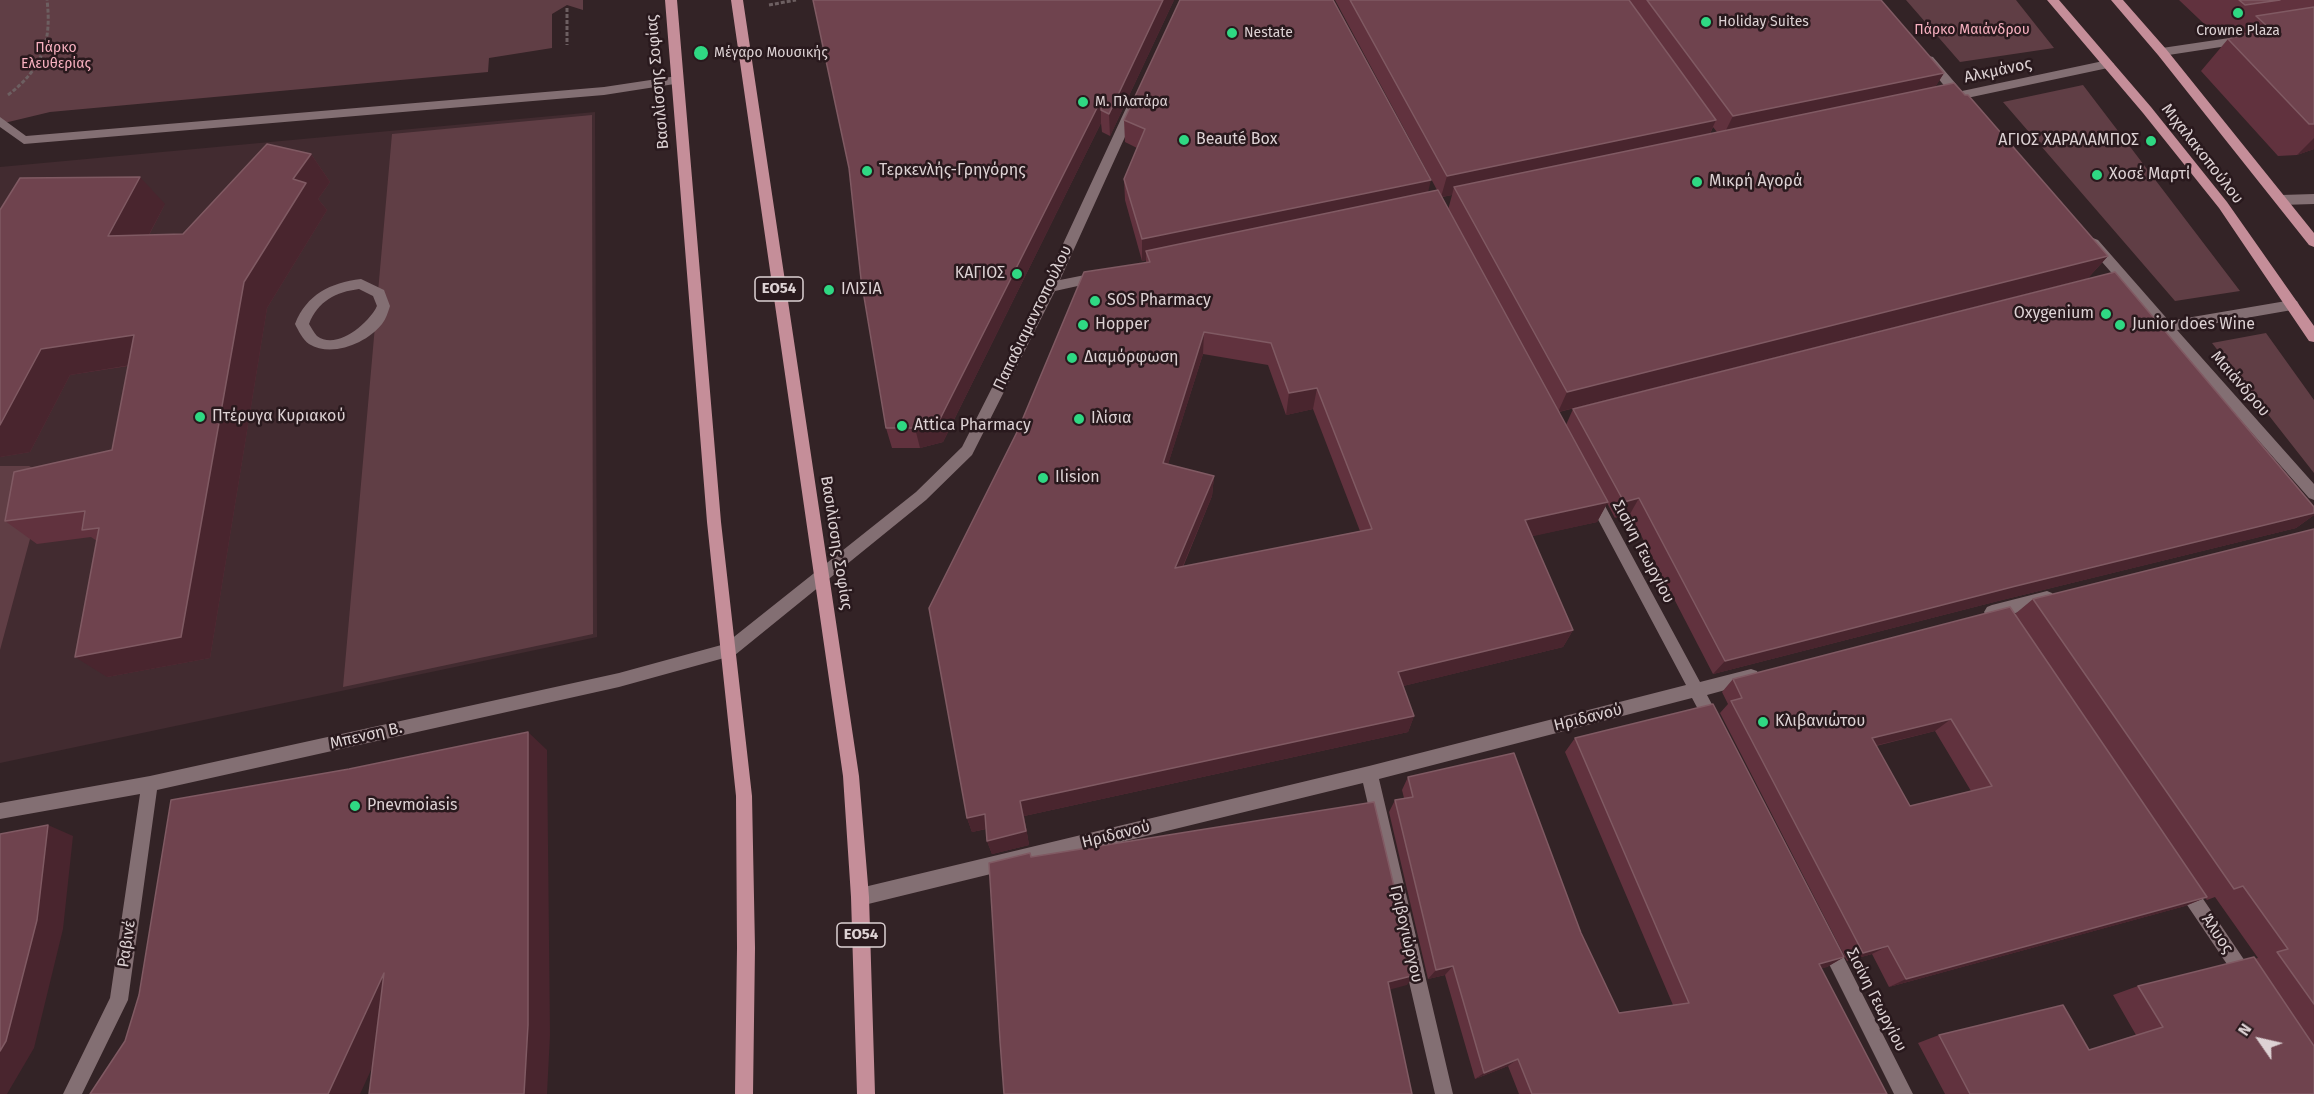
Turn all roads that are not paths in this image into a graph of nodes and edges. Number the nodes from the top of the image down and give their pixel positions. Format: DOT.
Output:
graph roads {
  1 [pos="671,0"];
  2 [pos="737,0"];
  3 [pos="2053,0"];
  4 [pos="2117,0"];
  5 [pos="2250,38"];
  6 [pos="1923,52"];
  7 [pos="2162,52"];
  8 [pos="2108,64"];
  9 [pos="677,80"];
  10 [pos="1137,96"];
  11 [pos="1959,96"];
  12 [pos="1936,101"];
  13 [pos="1975,113"];
  14 [pos="0,121"];
  15 [pos="2314,199"];
  16 [pos="2281,200"];
  17 [pos="2085,233"];
  18 [pos="2314,242"];
  19 [pos="1118,273"];
  20 [pos="372,287"];
  21 [pos="1050,287"];
  22 [pos="2292,305"];
  23 [pos="2168,326"];
  24 [pos="2314,337"];
  25 [pos="1586,484"];
  26 [pos="2314,494"];
  27 [pos="821,578"];
  28 [pos="2066,594"];
  29 [pos="1999,610"];
  30 [pos="1976,616"];
  31 [pos="2012,630"];
  32 [pos="729,650"];
  33 [pos="1767,672"];
  34 [pos="1697,690"];
  35 [pos="1719,733"];
  36 [pos="1369,774"];
  37 [pos="150,784"];
  38 [pos="0,811"];
  39 [pos="2176,874"];
  40 [pos="860,897"];
  41 [pos="1822,934"];
  42 [pos="2255,991"];
  43 [pos="72,1094"];
  44 [pos="744,1094"];
  45 [pos="866,1094"];
  46 [pos="1444,1094"];
  47 [pos="1904,1094"];
  1 -- 9 [label="main road, Βασιλίσσης Σοφίας"];
  2 -- 27 [label="main road, Βασιλίσσης Σοφίας / ΕΟ54"];
  3 -- 8 [label="main road, Μιχαλακοπούλου"];
  4 -- 7 [label="main road, Μιχαλακοπούλου"];
  5 -- 7 [label="street"];
  6 -- 11 [label="street"];
  7 -- 16 [label="main road, Μιχαλακοπούλου"];
  8 -- 11 [label="street, Αλκμάνος"];
  8 -- 22 [label="main road, Μιχαλακοπούλου"];
  9 -- 14 [label="street"];
  9 -- 32 [label="main road, Βασιλίσσης Σοφίας"];
  10 -- 21 [label="street, Παπαδιαμαντοπούλου"];
  11 -- 12 [label="street, Αλκμάνος"];
  11 -- 13 [label="street"];
  15 -- 16 [label="street"];
  16 -- 18 [label="main road, Μιχαλακοπούλου"];
  17 -- 23 [label="street, Μαιάνδρου"];
  19 -- 21 [label="street"];
  20 -- 20 [label="street"];
  21 -- 27 [label="street, Παπαδιαμαντοπούλου"];
  22 -- 23 [label="street"];
  22 -- 24 [label="main road, Μιχαλακοπούλου"];
  23 -- 26 [label="street, Μαιάνδρου"];
  25 -- 34 [label="street, Σισίνη Γεωργίου"];
  27 -- 32 [label="street, Παπαδιαμαντοπούλου"];
  27 -- 40 [label="main road, Βασιλίσσης Σοφίας / ΕΟ54"];
  28 -- 29 [label="street"];
  29 -- 30 [label="street"];
  29 -- 31 [label="street"];
  32 -- 37 [label="street, Μπενση Β."];
  32 -- 44 [label="main road, Βασιλίσσης Σοφίας"];
  33 -- 34 [label="street, Ηριδανού"];
  34 -- 35 [label="street, Σισίνη Γεωργίου"];
  34 -- 36 [label="street, Ηριδανού"];
  36 -- 40 [label="street, Ηριδανού"];
  36 -- 46 [label="street, Γριβογιώργου"];
  37 -- 38 [label="street, Μπενση Β."];
  37 -- 43 [label="street, Ραβινέ"];
  39 -- 42 [label="street, Άλυος"];
  40 -- 45 [label="main road, Βασιλίσσης Σοφίας / ΕΟ54"];
  41 -- 47 [label="street, Σισίνη Γεωργίου"];
}
